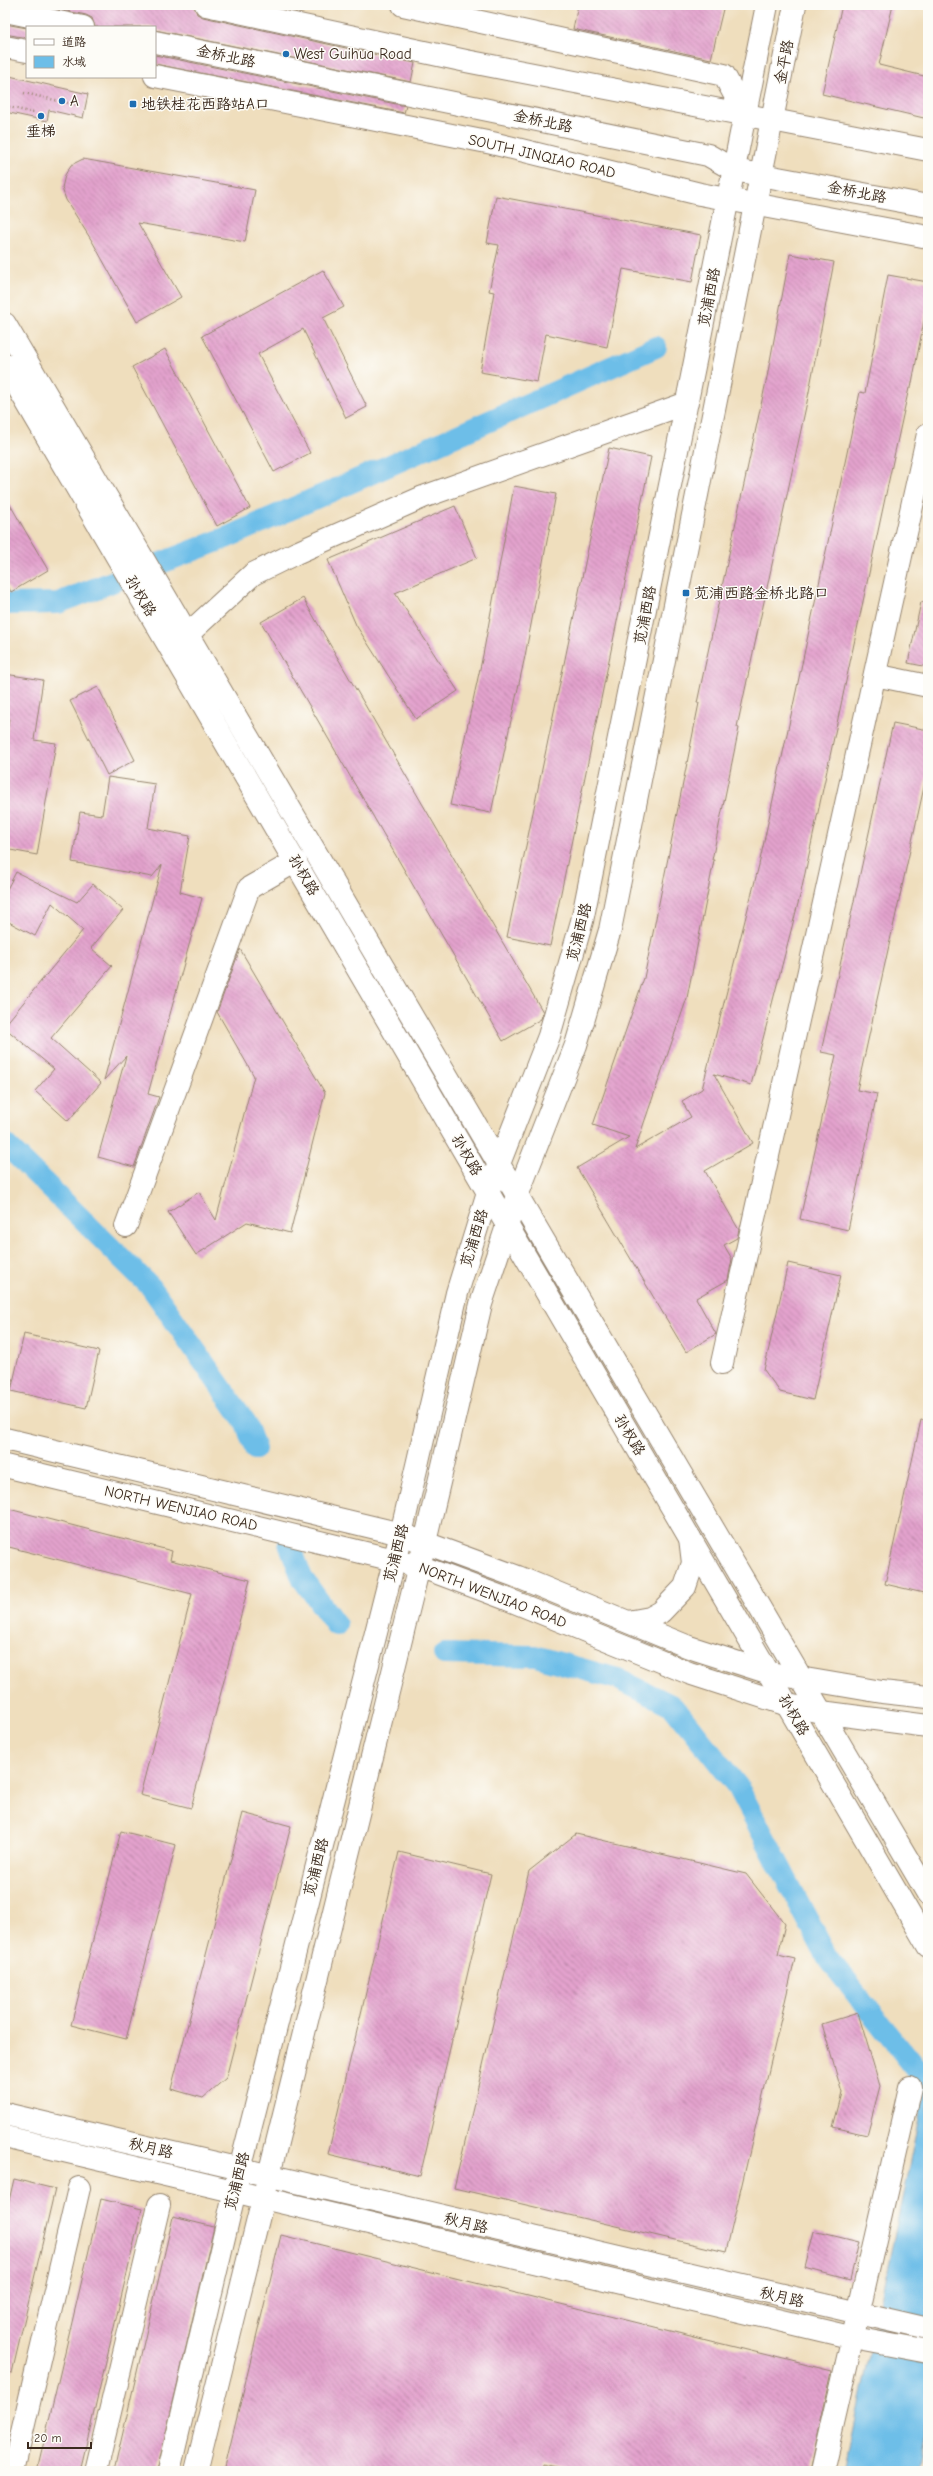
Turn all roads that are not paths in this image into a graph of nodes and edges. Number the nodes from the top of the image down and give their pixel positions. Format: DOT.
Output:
graph roads {
  1 [pos="206,5"];
  2 [pos="403,5"];
  3 [pos="767,5"];
  4 [pos="795,5"];
  5 [pos="5,11"];
  6 [pos="78,26"];
  7 [pos="156,42"];
  8 [pos="5,47"];
  9 [pos="26,51"];
  10 [pos="156,76"];
  11 [pos="441,100"];
  12 [pos="745,114"];
  13 [pos="773,119"];
  14 [pos="492,143"];
  15 [pos="928,150"];
  16 [pos="734,170"];
  17 [pos="761,175"];
  18 [pos="728,199"];
  19 [pos="755,205"];
  20 [pos="928,206"];
  21 [pos="928,237"];
  22 [pos="5,324"];
  23 [pos="5,365"];
  24 [pos="687,403"];
  25 [pos="928,434"];
  26 [pos="126,551"];
  27 [pos="165,616"];
  28 [pos="187,635"];
  29 [pos="874,676"];
  30 [pos="928,686"];
  31 [pos="296,861"];
  32 [pos="500,1163"];
  33 [pos="488,1192"];
  34 [pos="518,1196"];
  35 [pos="126,1226"];
  36 [pos="507,1227"];
  37 [pos="722,1363"];
  38 [pos="5,1439"];
  39 [pos="5,1466"];
  40 [pos="401,1534"];
  41 [pos="690,1538"];
  42 [pos="425,1542"];
  43 [pos="394,1559"];
  44 [pos="419,1566"];
  45 [pos="628,1622"];
  46 [pos="770,1673"];
  47 [pos="802,1680"];
  48 [pos="928,1697"];
  49 [pos="788,1705"];
  50 [pos="822,1712"];
  51 [pos="928,1726"];
  52 [pos="928,1894"];
  53 [pos="928,1946"];
  54 [pos="910,2087"];
  55 [pos="5,2114"];
  56 [pos="5,2137"];
  57 [pos="240,2169"];
  58 [pos="268,2176"];
  59 [pos="79,2188"];
  60 [pos="234,2191"];
  61 [pos="263,2198"];
  62 [pos="159,2205"];
  63 [pos="859,2315"];
  64 [pos="928,2329"];
  65 [pos="853,2338"];
  66 [pos="928,2352"];
  67 [pos="12,2471"];
  68 [pos="96,2471"];
  69 [pos="169,2471"];
  70 [pos="196,2471"];
  71 [pos="822,2471"];
  1 -- 12 [label="street"];
  2 -- 12 [label="street"];
  3 -- 12 [label="street, 苋浦西路"];
  4 -- 13 [label="street, 金平路"];
  5 -- 6 [label="street"];
  7 -- 11 [label="street, 金桥北路"];
  8 -- 9 [label="street"];
  10 -- 14 [label="street, SOUTH JINQIAO ROAD"];
  11 -- 14 [label="street"];
  11 -- 16 [label="street, 金桥北路"];
  12 -- 13 [label="street"];
  12 -- 16 [label="street, 苋浦西路"];
  13 -- 15 [label="street"];
  13 -- 17 [label="street, 苋浦西路"];
  14 -- 18 [label="street, SOUTH JINQIAO ROAD"];
  16 -- 17 [label="street, 金桥北路"];
  16 -- 18 [label="street, 苋浦西路"];
  17 -- 19 [label="street, 苋浦西路"];
  17 -- 20 [label="street, 金桥北路"];
  18 -- 19 [label="street, SOUTH JINQIAO ROAD"];
  18 -- 24 [label="street, 苋浦西路"];
  19 -- 21 [label="street, SOUTH JINQIAO ROAD"];
  19 -- 34 [label="street, 苋浦西路"];
  22 -- 26 [label="street, 孙权路"];
  23 -- 26 [label="street, 孙权路"];
  24 -- 28 [label="street"];
  24 -- 32 [label="street, 苋浦西路"];
  25 -- 29 [label="street"];
  26 -- 27 [label="street, 孙权路"];
  27 -- 28 [label="street, 孙权路"];
  27 -- 31 [label="street, 孙权路"];
  28 -- 32 [label="street, 孙权路"];
  29 -- 30 [label="street"];
  29 -- 37 [label="street"];
  31 -- 33 [label="street, 孙权路"];
  31 -- 35 [label="street"];
  32 -- 33 [label="street, 苋浦西路"];
  32 -- 34 [label="street, 孙权路"];
  33 -- 36 [label="street, 孙权路"];
  33 -- 40 [label="street, 苋浦西路"];
  34 -- 36 [label="street, 苋浦西路"];
  34 -- 47 [label="street, 孙权路"];
  36 -- 41 [label="street, 孙权路"];
  36 -- 42 [label="street, 苋浦西路"];
  38 -- 40 [label="street, NORTH WENJIAO ROAD"];
  39 -- 43 [label="street, NORTH WENJIAO ROAD"];
  40 -- 42 [label="street, NORTH WENJIAO ROAD"];
  40 -- 43 [label="street, 苋浦西路"];
  41 -- 45 [label="street"];
  41 -- 46 [label="street, 孙权路"];
  42 -- 44 [label="street, 苋浦西路"];
  42 -- 45 [label="street, NORTH WENJIAO ROAD"];
  43 -- 44 [label="street, NORTH WENJIAO ROAD"];
  43 -- 57 [label="street, 苋浦西路"];
  44 -- 49 [label="street, NORTH WENJIAO ROAD"];
  44 -- 58 [label="street, 苋浦西路"];
  45 -- 46 [label="street, NORTH WENJIAO ROAD"];
  46 -- 47 [label="street, NORTH WENJIAO ROAD"];
  46 -- 49 [label="street, 孙权路"];
  47 -- 48 [label="street, NORTH WENJIAO ROAD"];
  47 -- 50 [label="street, 孙权路"];
  49 -- 50 [label="street, NORTH WENJIAO ROAD"];
  49 -- 53 [label="street, 孙权路"];
  50 -- 51 [label="street, NORTH WENJIAO ROAD"];
  50 -- 52 [label="street, 孙权路"];
  54 -- 63 [label="street"];
  55 -- 57 [label="street, 秋月路"];
  56 -- 60 [label="street, 秋月路"];
  57 -- 58 [label="street, 秋月路"];
  57 -- 60 [label="street, 苋浦西路"];
  58 -- 61 [label="street, 苋浦西路"];
  58 -- 63 [label="street, 秋月路"];
  59 -- 67 [label="street"];
  60 -- 61 [label="street, 秋月路"];
  60 -- 69 [label="street, 苋浦西路"];
  61 -- 65 [label="street, 秋月路"];
  61 -- 70 [label="street, 苋浦西路"];
  62 -- 68 [label="street"];
  63 -- 64 [label="street, 秋月路"];
  63 -- 65 [label="street"];
  65 -- 66 [label="street, 秋月路"];
  65 -- 71 [label="street"];
}
